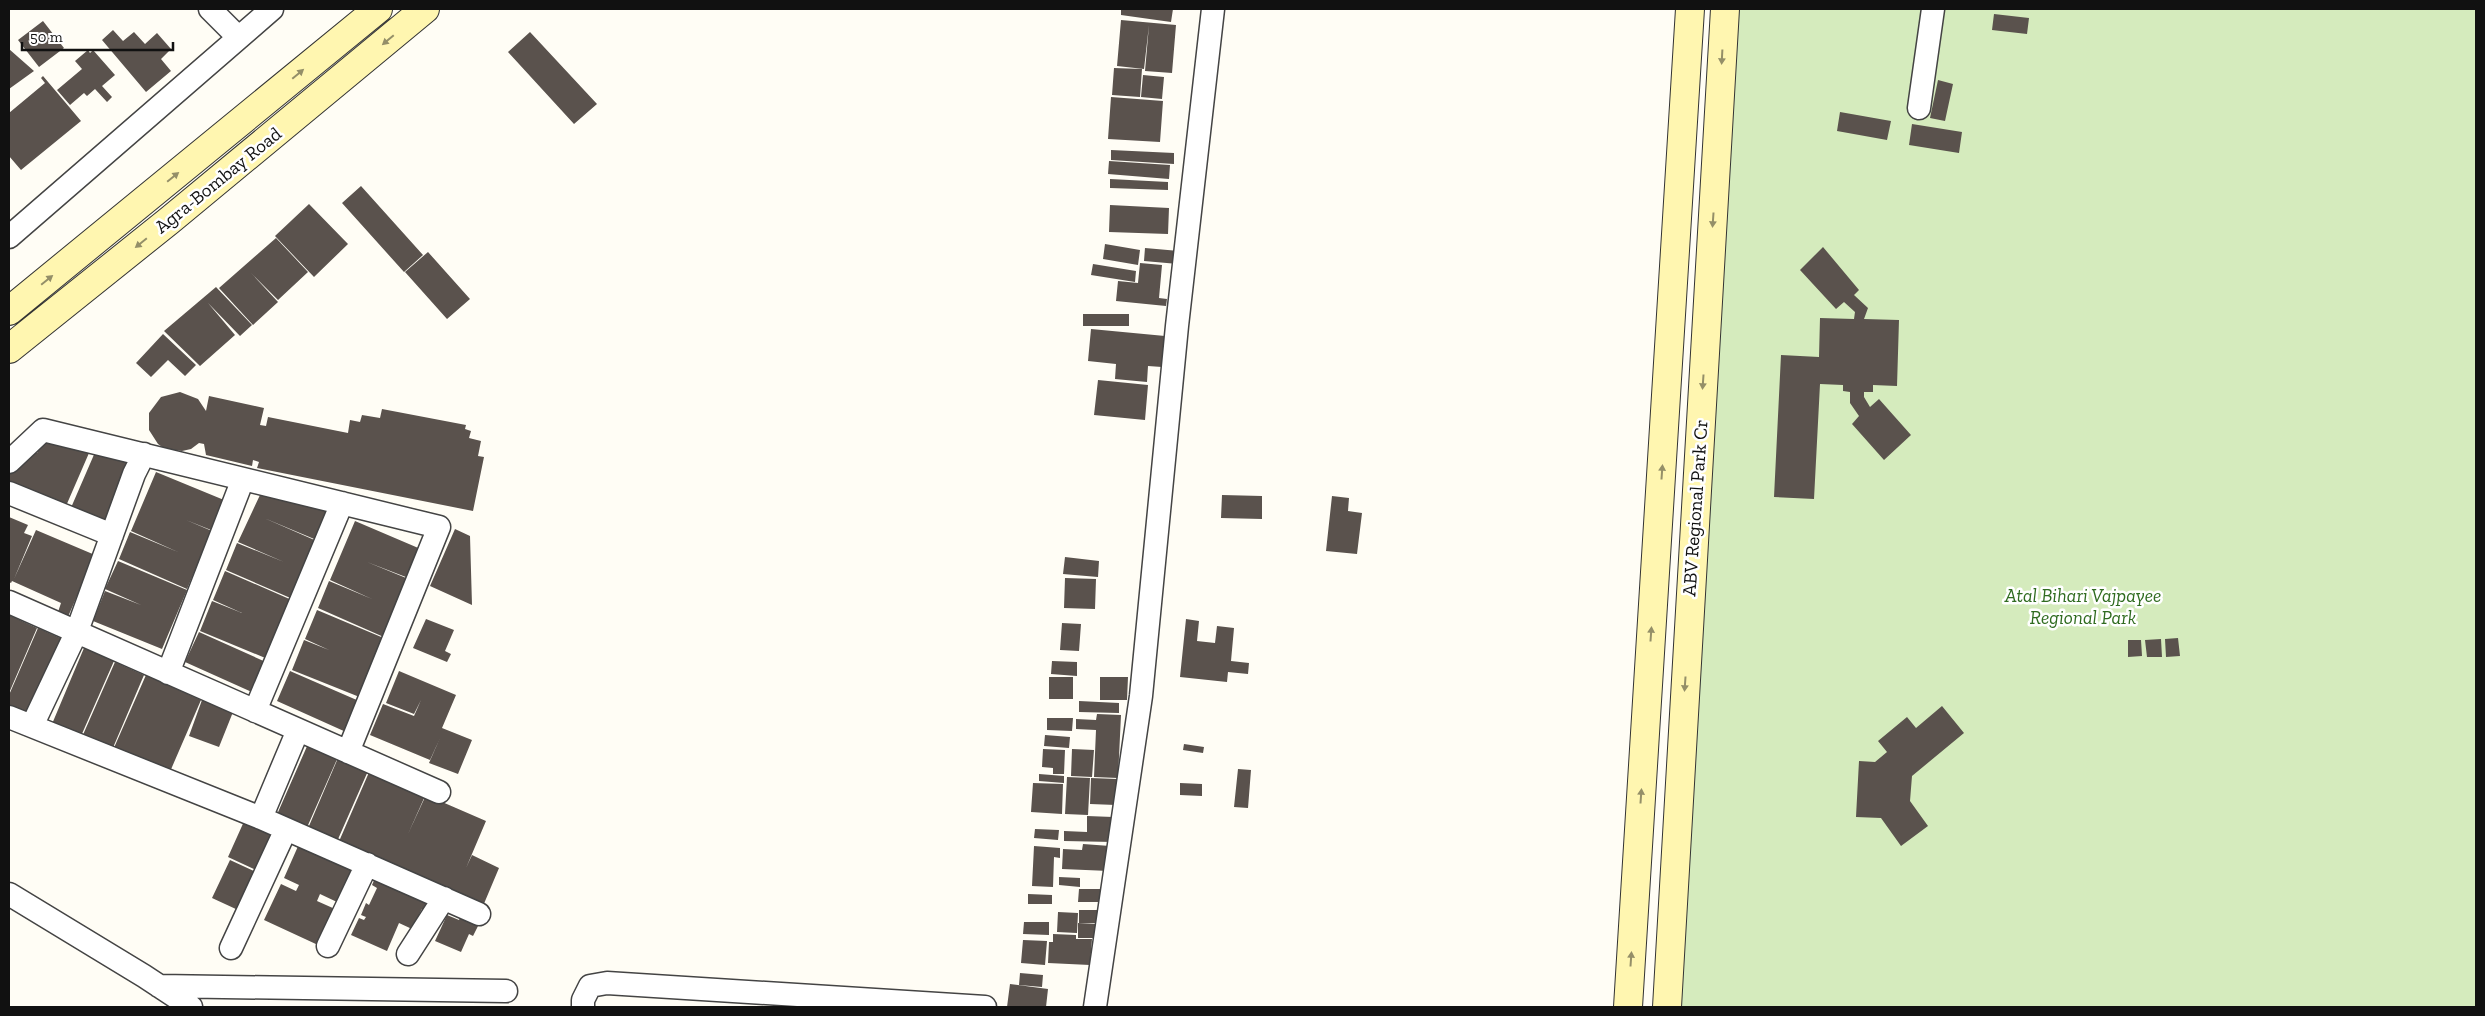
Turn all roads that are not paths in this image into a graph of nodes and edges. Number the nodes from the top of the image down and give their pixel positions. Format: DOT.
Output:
graph roads {
  1 [pos="210,9"];
  2 [pos="272,9"];
  3 [pos="378,9"];
  4 [pos="426,9"];
  5 [pos="1213,9"];
  6 [pos="1690,9"];
  7 [pos="1725,9"];
  8 [pos="1933,9"];
  9 [pos="238,37"];
  10 [pos="1919,108"];
  11 [pos="9,237"];
  12 [pos="9,311"];
  13 [pos="9,349"];
  14 [pos="144,454"];
  15 [pos="9,462"];
  16 [pos="243,479"];
  17 [pos="9,492"];
  18 [pos="342,503"];
  19 [pos="112,534"];
  20 [pos="9,602"];
  21 [pos="77,631"];
  22 [pos="168,673"];
  23 [pos="255,712"];
  24 [pos="9,717"];
  25 [pos="32,726"];
  26 [pos="298,730"];
  27 [pos="348,752"];
  28 [pos="439,792"];
  29 [pos="261,818"];
  30 [pos="286,829"];
  31 [pos="366,864"];
  32 [pos="9,894"];
  33 [pos="444,898"];
  34 [pos="479,914"];
  35 [pos="328,946"];
  36 [pos="231,948"];
  37 [pos="408,954"];
  38 [pos="159,986"];
  39 [pos="506,991"];
  40 [pos="704,998"];
  41 [pos="191,1007"];
  42 [pos="583,1007"];
  43 [pos="985,1007"];
  44 [pos="1095,1007"];
  45 [pos="1628,1007"];
  46 [pos="1666,1007"];
  1 -- 9 [label="street"];
  2 -- 9 [label="street"];
  12 -- 3 [label="street, Agra-Bombay Road, one-way"];
  4 -- 13 [label="street, Agra-Bombay Road, one-way"];
  5 -- 44 [label="street"];
  45 -- 6 [label="street, one-way"];
  7 -- 46 [label="street, ABV Regional Park Cr, one-way"];
  8 -- 10 [label="street"];
  9 -- 11 [label="street"];
  14 -- 15 [label="street"];
  14 -- 16 [label="street"];
  14 -- 19 [label="street"];
  16 -- 18 [label="street"];
  16 -- 22 [label="street"];
  17 -- 19 [label="street"];
  18 -- 23 [label="street"];
  18 -- 27 [label="street"];
  19 -- 21 [label="street"];
  20 -- 21 [label="street"];
  21 -- 22 [label="street"];
  21 -- 25 [label="street"];
  22 -- 23 [label="street"];
  23 -- 26 [label="street"];
  24 -- 25 [label="street"];
  25 -- 29 [label="street"];
  26 -- 27 [label="street"];
  26 -- 29 [label="street"];
  27 -- 28 [label="street"];
  29 -- 30 [label="street"];
  30 -- 31 [label="street"];
  30 -- 36 [label="street"];
  31 -- 33 [label="street"];
  31 -- 35 [label="street"];
  32 -- 38 [label="street"];
  33 -- 34 [label="street"];
  33 -- 37 [label="street"];
  38 -- 39 [label="street"];
  38 -- 41 [label="street"];
  40 -- 42 [label="street"];
  40 -- 43 [label="street"];
}
